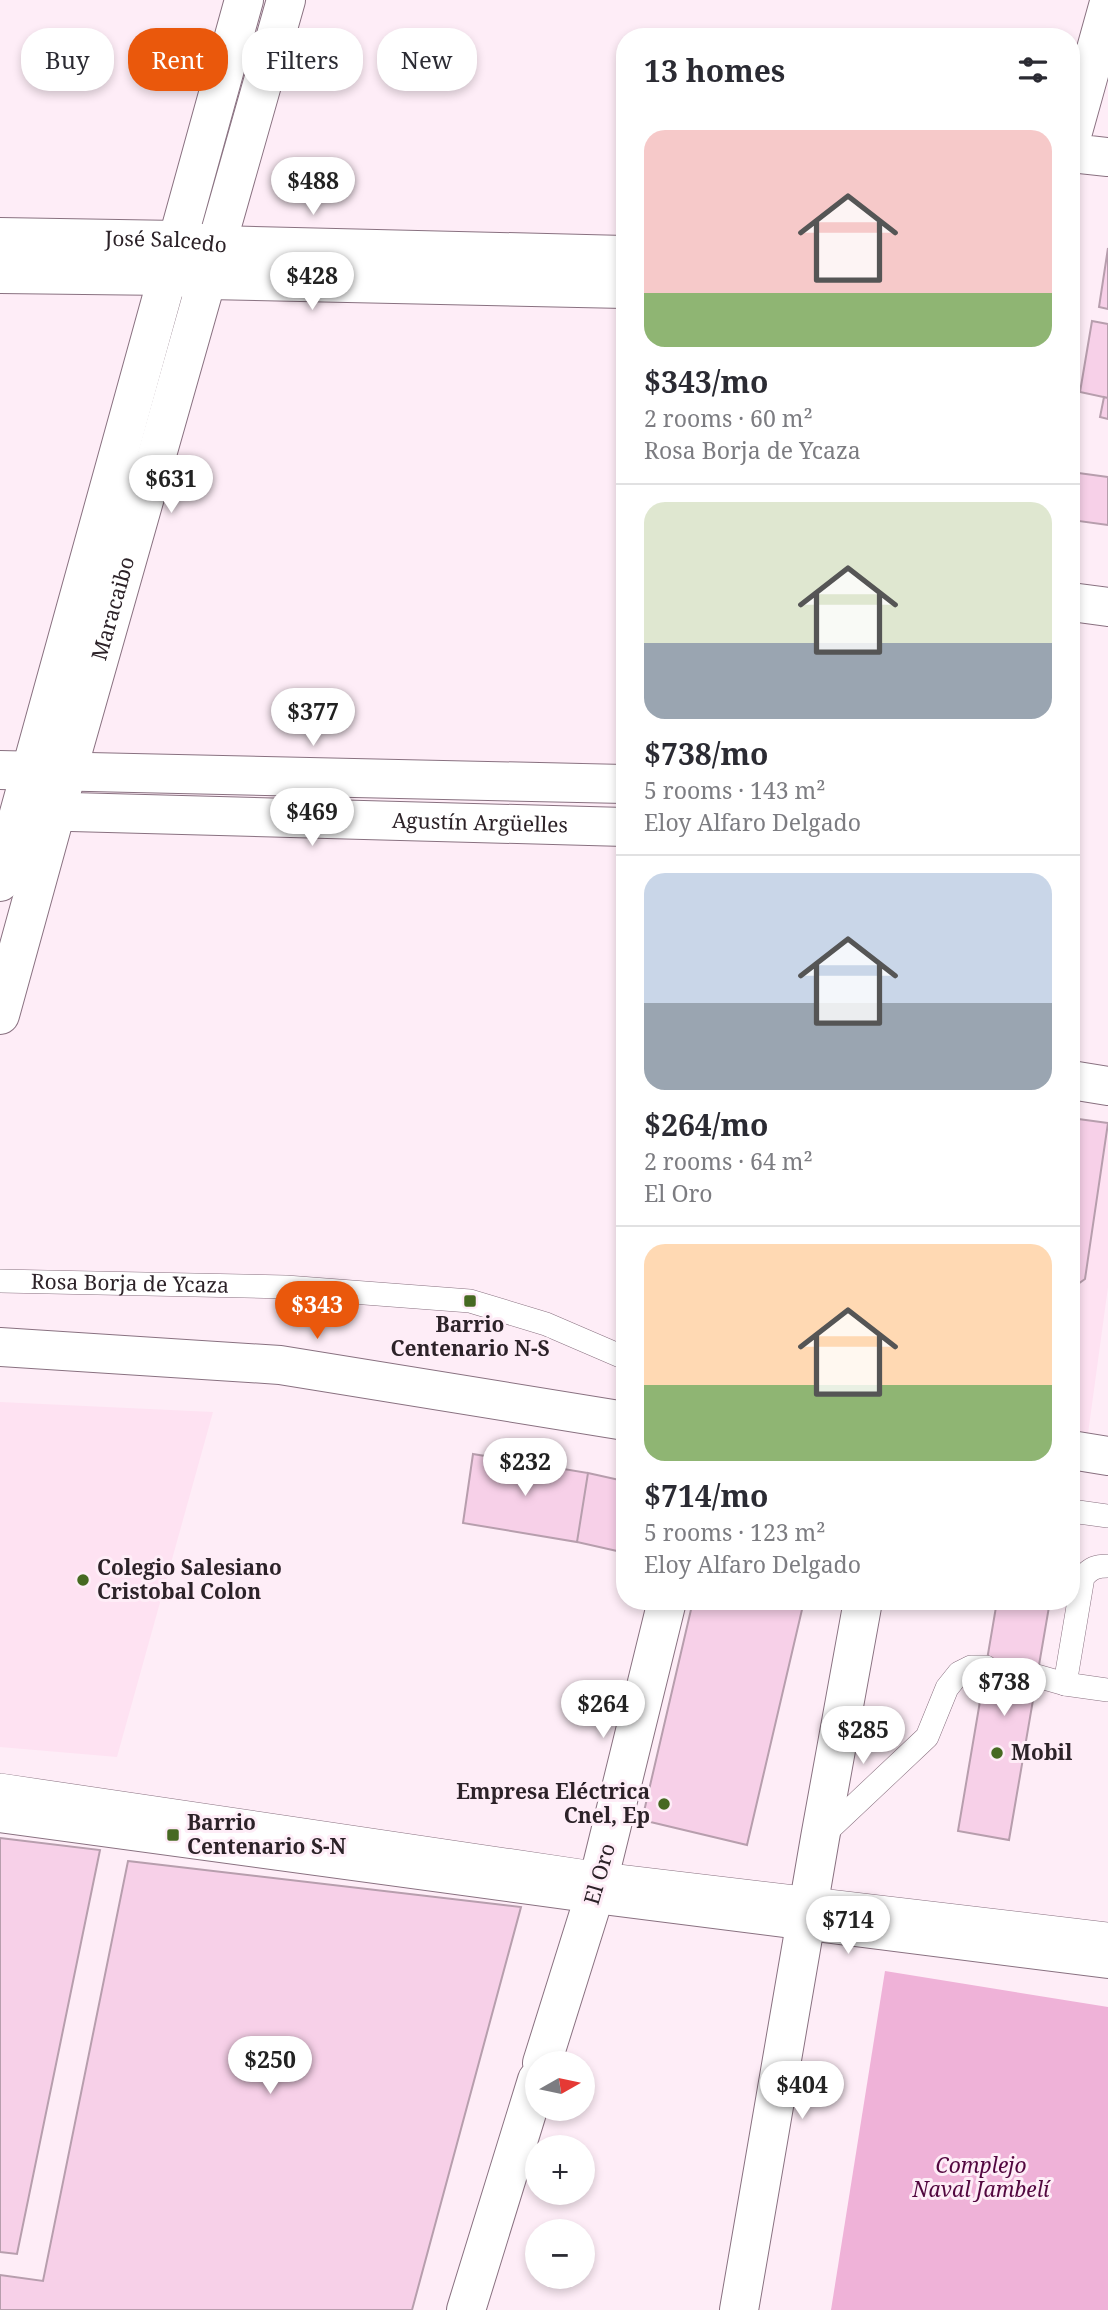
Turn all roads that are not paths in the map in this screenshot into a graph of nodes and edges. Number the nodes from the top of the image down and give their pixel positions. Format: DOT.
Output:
graph roads {
  1 [pos="244,0"];
  2 [pos="286,0"];
  3 [pos="1108,6"];
  4 [pos="1080,107"];
  5 [pos="1080,154"];
  6 [pos="1108,157"];
  7 [pos="0,237"];
  8 [pos="177,240"];
  9 [pos="616,255"];
  10 [pos="213,263"];
  11 [pos="0,274"];
  12 [pos="168,276"];
  13 [pos="616,288"];
  14 [pos="1080,603"];
  15 [pos="1108,607"];
  16 [pos="32,771"];
  17 [pos="485,781"];
  18 [pos="616,784"];
  19 [pos="25,810"];
  20 [pos="484,823"];
  21 [pos="616,827"];
  22 [pos="0,882"];
  23 [pos="0,1015"];
  24 [pos="1080,1081"];
  25 [pos="1108,1086"];
  26 [pos="0,1281"];
  27 [pos="0,1347"];
  28 [pos="616,1354"];
  29 [pos="616,1420"];
  30 [pos="1080,1451"];
  31 [pos="1108,1455"];
  32 [pos="1080,1512"];
  33 [pos="1108,1516"];
  34 [pos="1108,1566"];
  35 [pos="1080,1595"];
  36 [pos="665,1610"];
  37 [pos="861,1610"];
  38 [pos="1077,1610"];
  39 [pos="986,1667"];
  40 [pos="1037,1676"];
  41 [pos="1065,1684"];
  42 [pos="1108,1690"];
  43 [pos="0,1785"];
  44 [pos="0,1813"];
  45 [pos="820,1838"];
  46 [pos="598,1884"];
  47 [pos="808,1910"];
  48 [pos="1108,1934"];
  49 [pos="1108,1959"];
  50 [pos="546,2051"];
  51 [pos="525,2119"];
  52 [pos="466,2310"];
  53 [pos="739,2310"];
  1 -- 8 [label="street, Maracaibo"];
  2 -- 10 [label="street, Maracaibo"];
  3 -- 4 [label="street"];
  5 -- 6 [label="street"];
  7 -- 8 [label="street, José Salcedo"];
  8 -- 10 [label="street, José Salcedo"];
  8 -- 12 [label="street, Maracaibo"];
  9 -- 10 [label="street, José Salcedo"];
  10 -- 12 [label="street, José Salcedo"];
  10 -- 13 [label="street, José Salcedo"];
  10 -- 16 [label="street, Maracaibo"];
  11 -- 12 [label="street, José Salcedo"];
  12 -- 16 [label="street, Maracaibo"];
  14 -- 15 [label="street"];
  16 -- 17 [label="street, Agustín Argüelles"];
  16 -- 19 [label="street, Maracaibo"];
  17 -- 18 [label="street, Agustín Argüelles"];
  17 -- 20 [label="street"];
  19 -- 20 [label="street, Agustín Argüelles"];
  19 -- 22 [label="street, Maracaibo"];
  19 -- 23 [label="street, Maracaibo"];
  20 -- 21 [label="street, Agustín Argüelles"];
  24 -- 25 [label="street"];
  26 -- 28 [label="lane, Rosa Borja de Ycaza"];
  27 -- 29 [label="street"];
  30 -- 31 [label="street"];
  32 -- 33 [label="lane"];
  34 -- 35 [label="lane"];
  36 -- 46 [label="street, El Oro"];
  37 -- 45 [label="street"];
  38 -- 41 [label="lane"];
  39 -- 45 [label="lane"];
  40 -- 41 [label="lane"];
  41 -- 42 [label="lane"];
  43 -- 46 [label="lane"];
  44 -- 46 [label="street"];
  45 -- 47 [label="street"];
  46 -- 47 [label="street"];
  46 -- 50 [label="street, El Oro"];
  47 -- 48 [label="lane"];
  47 -- 49 [label="street"];
  47 -- 53 [label="street"];
  51 -- 52 [label="street"];
}
